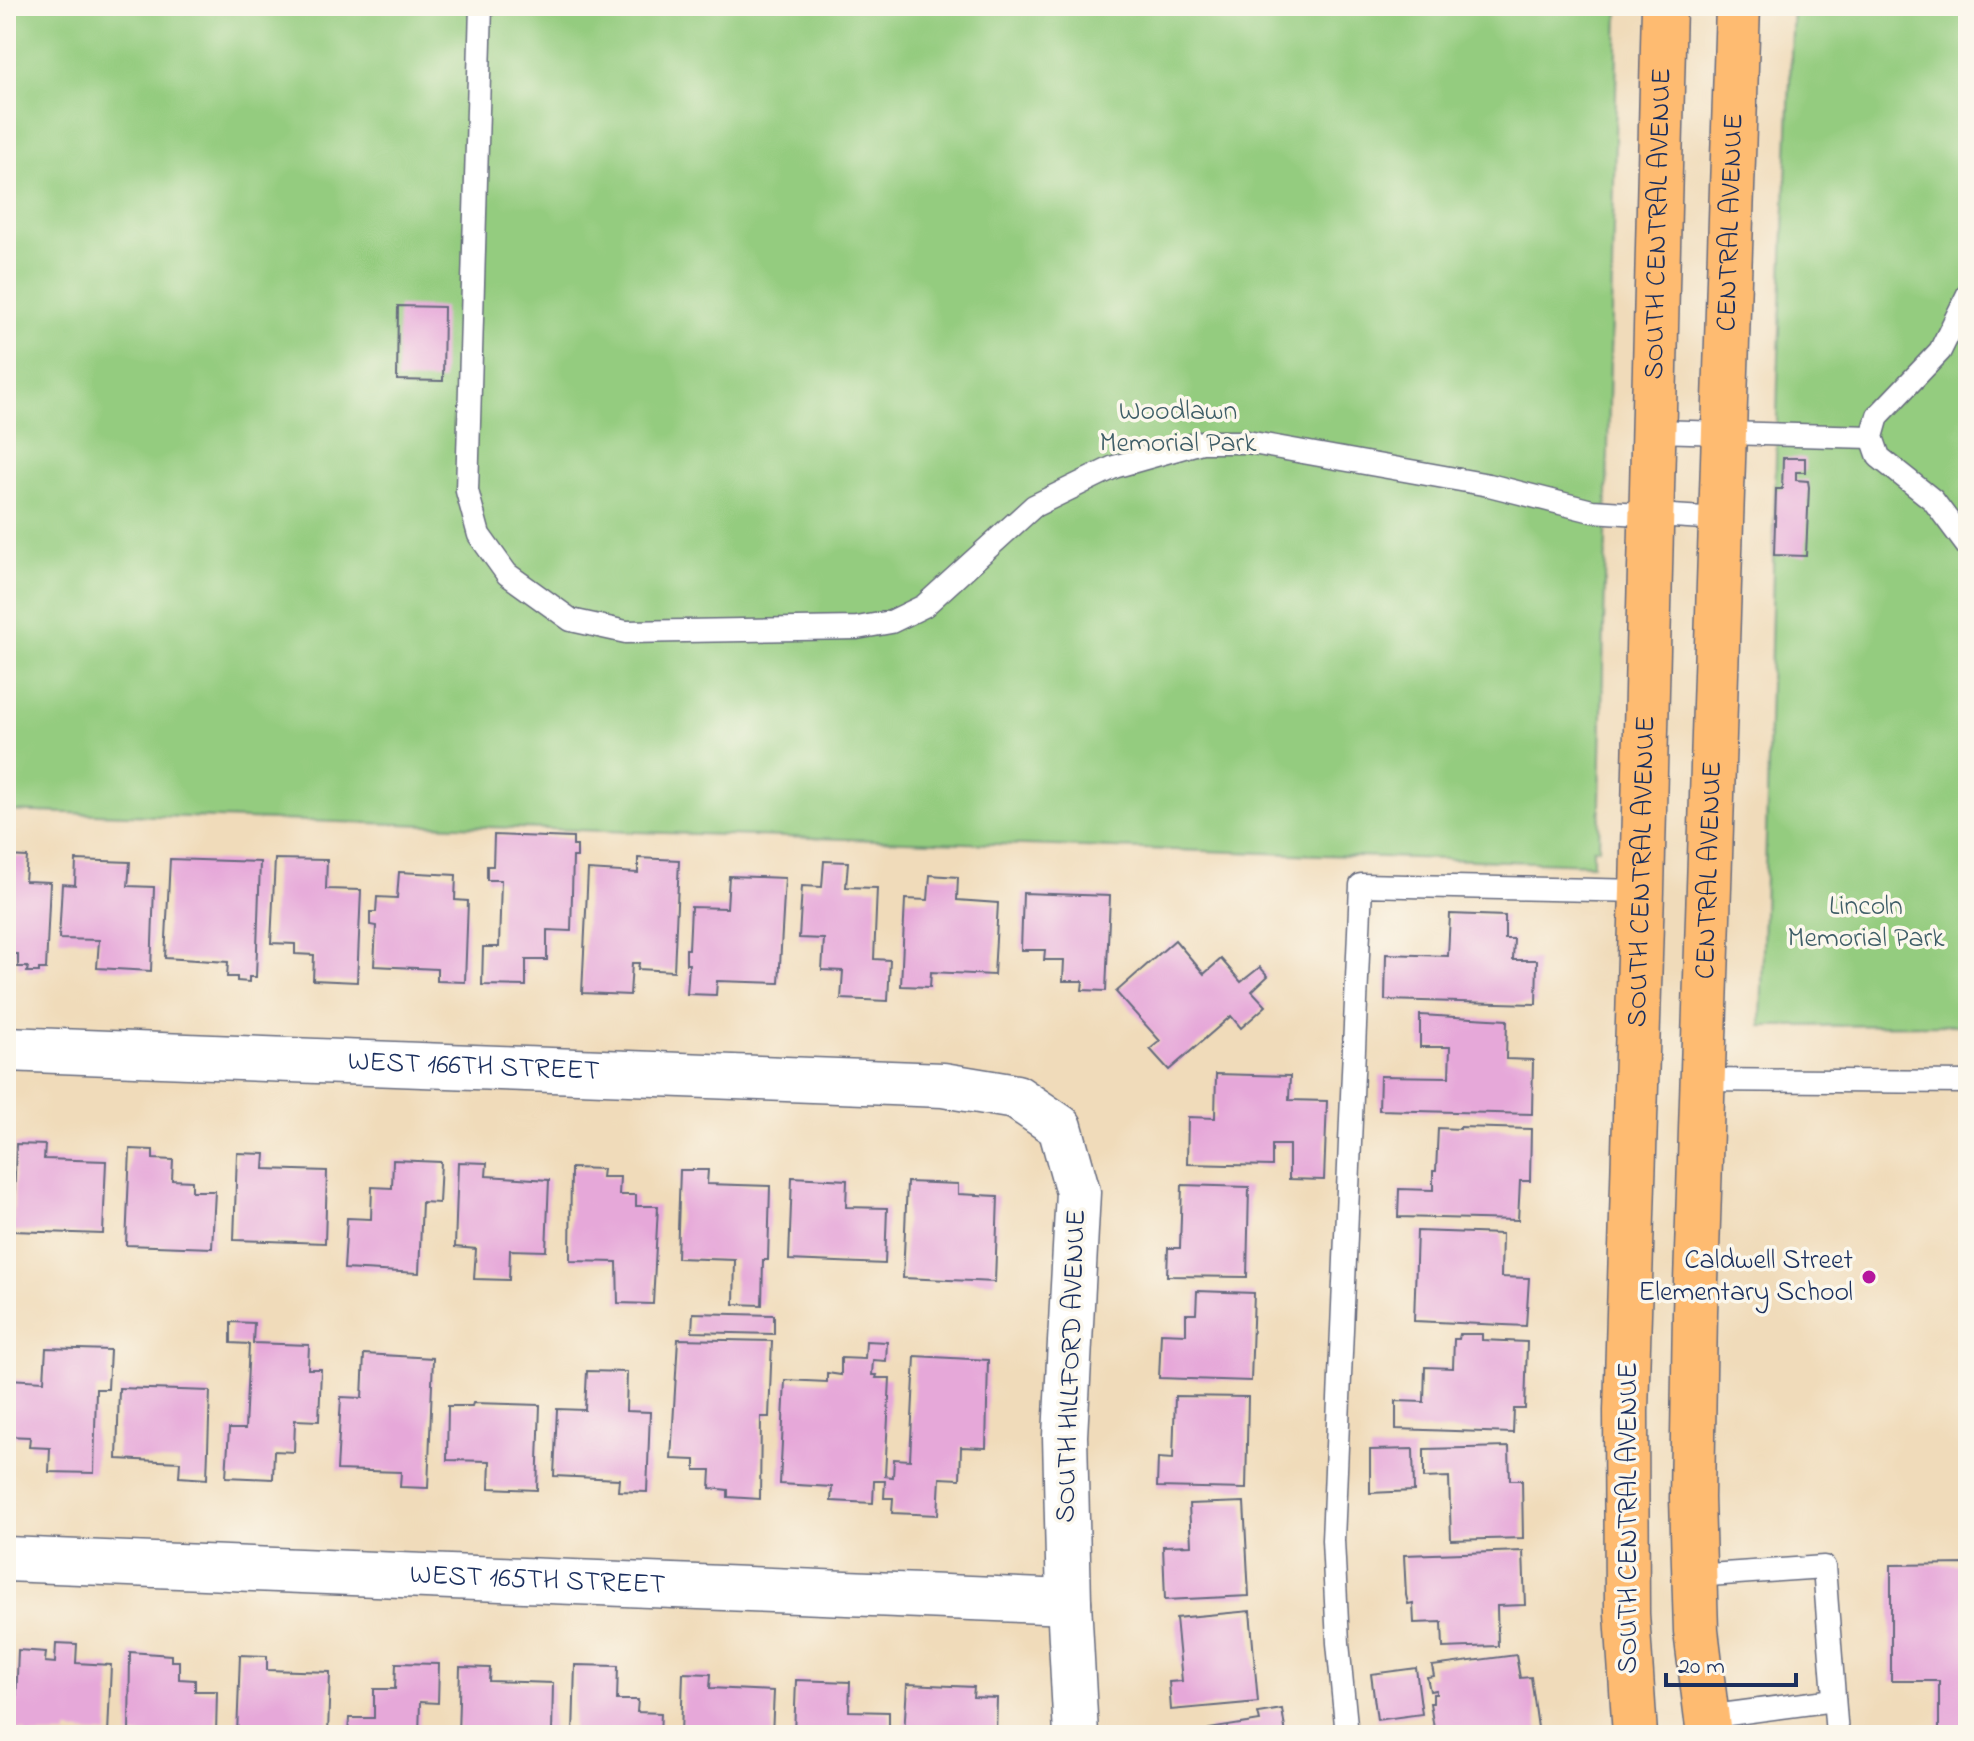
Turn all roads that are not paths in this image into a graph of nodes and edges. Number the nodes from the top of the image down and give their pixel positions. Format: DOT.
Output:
graph roads {
  1 [pos="481,6"];
  2 [pos="1664,6"];
  3 [pos="1738,6"];
  4 [pos="1968,294"];
  5 [pos="1654,431"];
  6 [pos="1723,432"];
  7 [pos="1872,437"];
  8 [pos="1652,516"];
  9 [pos="1720,519"];
  10 [pos="1968,547"];
  11 [pos="1642,891"];
  12 [pos="6,1049"];
  13 [pos="1702,1080"];
  14 [pos="1968,1082"];
  15 [pos="943,1085"];
  16 [pos="6,1559"];
  17 [pos="1694,1576"];
  18 [pos="1069,1602"];
  19 [pos="1834,1700"];
  20 [pos="1707,1726"];
  21 [pos="1076,1735"];
  22 [pos="1347,1735"];
  23 [pos="1635,1735"];
  24 [pos="1837,1735"];
  1 -- 8 [label="lane"];
  2 -- 5 [label="main road, SOUTH CENTRAL AVENUE"];
  3 -- 6 [label="main road, CENTRAL AVENUE"];
  4 -- 7 [label="lane"];
  5 -- 6 [label="lane"];
  5 -- 8 [label="main road, SOUTH CENTRAL AVENUE"];
  6 -- 7 [label="lane"];
  6 -- 9 [label="main road, CENTRAL AVENUE"];
  7 -- 10 [label="lane"];
  8 -- 9 [label="lane"];
  8 -- 11 [label="main road, SOUTH CENTRAL AVENUE"];
  9 -- 13 [label="main road, CENTRAL AVENUE"];
  11 -- 22 [label="lane"];
  11 -- 23 [label="main road, SOUTH CENTRAL AVENUE"];
  12 -- 15 [label="street, WEST 166TH STREET"];
  13 -- 14 [label="lane"];
  13 -- 17 [label="main road, CENTRAL AVENUE"];
  15 -- 18 [label="street, SOUTH HILLFORD AVENUE"];
  16 -- 18 [label="street, WEST 165TH STREET"];
  17 -- 19 [label="lane"];
  17 -- 20 [label="main road, CENTRAL AVENUE"];
  18 -- 21 [label="street, SOUTH HILLFORD AVENUE"];
  19 -- 20 [label="lane"];
  19 -- 24 [label="lane"];
}
